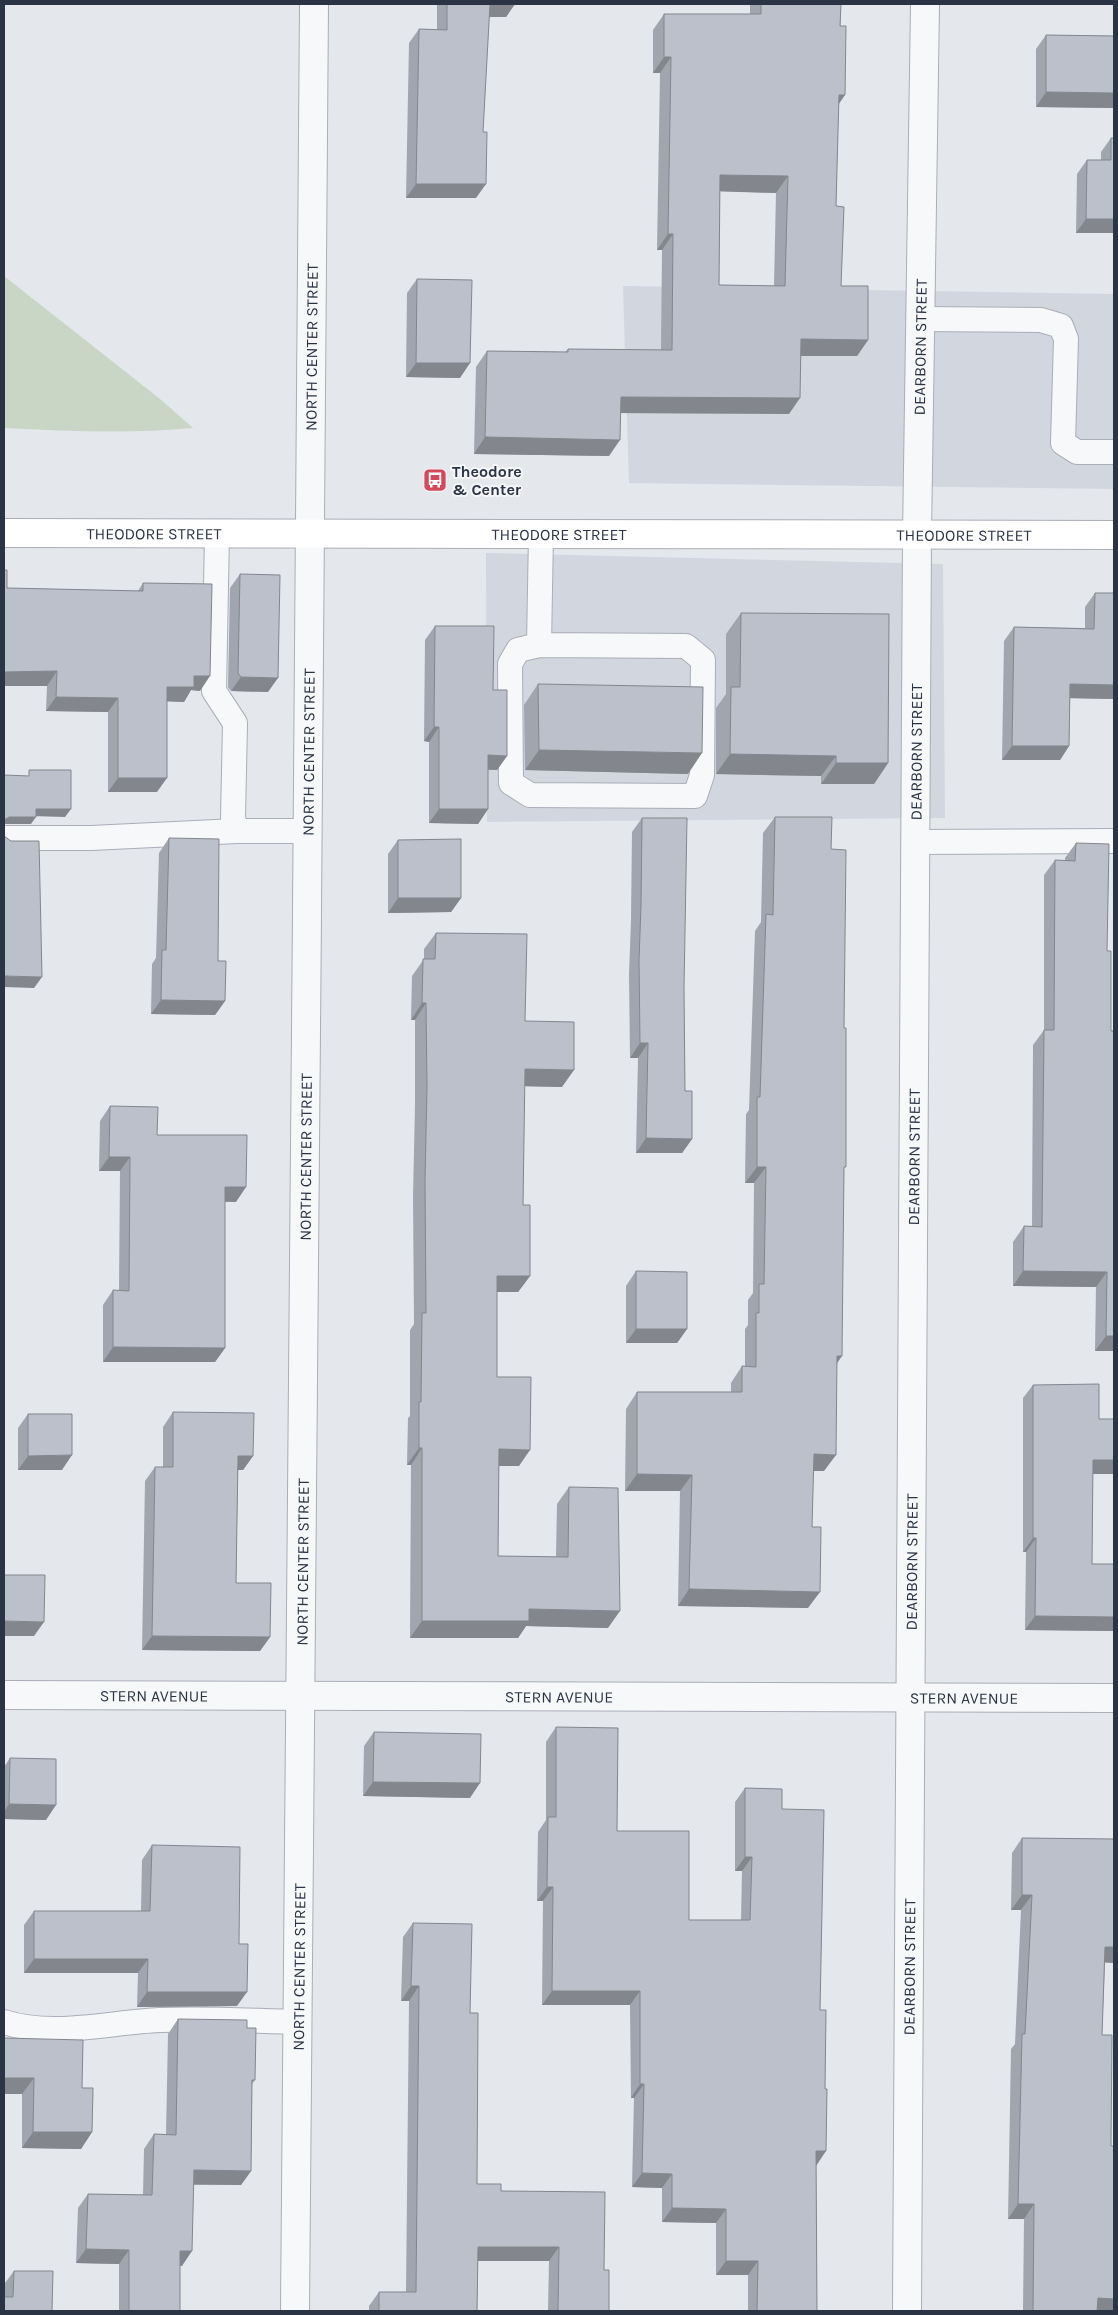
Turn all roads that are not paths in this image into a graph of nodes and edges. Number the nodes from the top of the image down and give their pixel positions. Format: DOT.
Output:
graph roads {
  1 [pos="314,4"];
  2 [pos="925,4"];
  3 [pos="920,319"];
  4 [pos="1114,452"];
  5 [pos="4,533"];
  6 [pos="216,534"];
  7 [pos="309,534"];
  8 [pos="540,534"];
  9 [pos="917,535"];
  10 [pos="1114,535"];
  11 [pos="539,645"];
  12 [pos="237,831"];
  13 [pos="307,831"];
  14 [pos="4,838"];
  15 [pos="1114,841"];
  16 [pos="915,842"];
  17 [pos="4,1695"];
  18 [pos="302,1696"];
  19 [pos="910,1697"];
  20 [pos="1114,1698"];
  21 [pos="4,2022"];
  22 [pos="298,2022"];
  23 [pos="294,2311"];
  24 [pos="907,2311"];
  1 -- 7 [label="street, NORTH CENTER STREET"];
  2 -- 3 [label="street, DEARBORN STREET"];
  3 -- 4 [label="lane"];
  3 -- 9 [label="street, DEARBORN STREET"];
  5 -- 6 [label="main road, THEODORE STREET"];
  6 -- 7 [label="main road, THEODORE STREET"];
  6 -- 12 [label="lane"];
  7 -- 8 [label="main road, THEODORE STREET"];
  7 -- 13 [label="street, NORTH CENTER STREET"];
  8 -- 9 [label="main road, THEODORE STREET"];
  8 -- 11 [label="lane"];
  9 -- 10 [label="main road, THEODORE STREET"];
  9 -- 16 [label="street, DEARBORN STREET"];
  11 -- 11 [label="lane"];
  12 -- 13 [label="lane"];
  12 -- 14 [label="lane"];
  13 -- 18 [label="street, NORTH CENTER STREET"];
  15 -- 16 [label="lane"];
  16 -- 19 [label="street, DEARBORN STREET"];
  17 -- 18 [label="street, STERN AVENUE"];
  18 -- 19 [label="street, STERN AVENUE"];
  18 -- 22 [label="street, NORTH CENTER STREET"];
  19 -- 20 [label="street, STERN AVENUE"];
  19 -- 24 [label="street, DEARBORN STREET"];
  21 -- 22 [label="lane"];
  22 -- 23 [label="street, NORTH CENTER STREET"];
}
